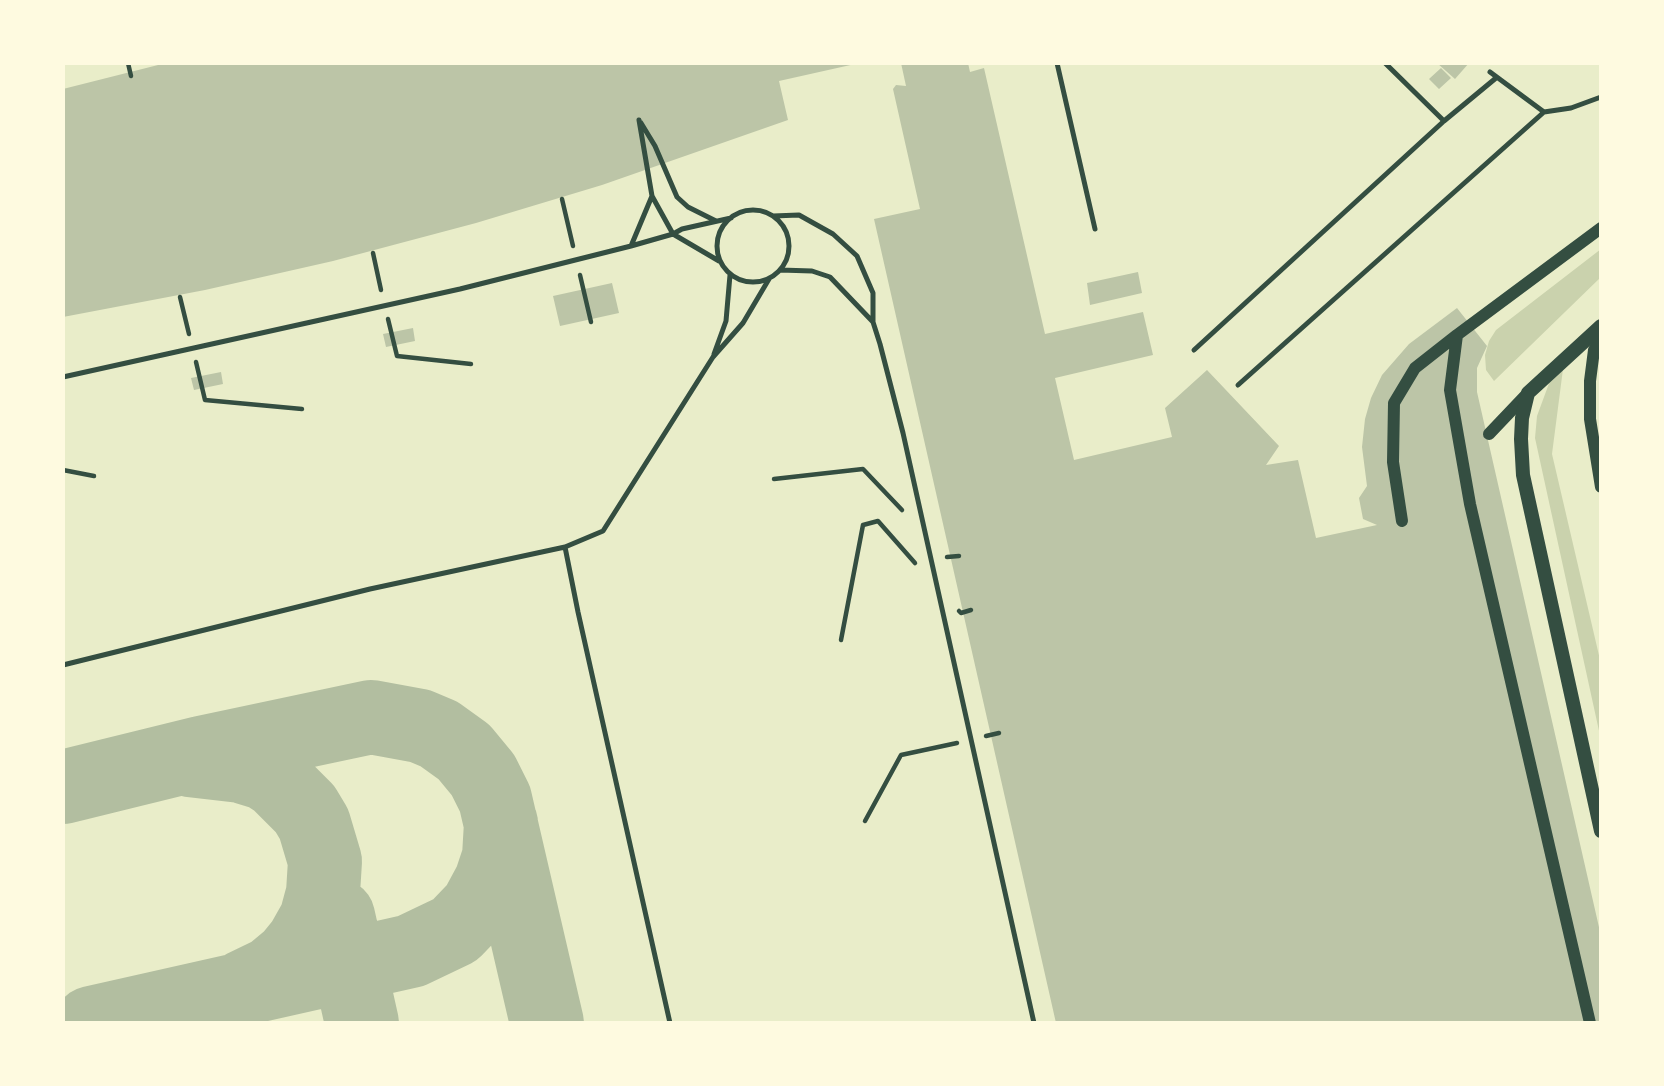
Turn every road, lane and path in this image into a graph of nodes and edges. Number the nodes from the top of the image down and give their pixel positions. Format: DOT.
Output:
graph roads {
  1 [pos="128,63"];
  2 [pos="1058,63"];
  3 [pos="1385,63"];
  4 [pos="1490,72"];
  5 [pos="131,76"];
  6 [pos="1496,78"];
  7 [pos="1601,97"];
  8 [pos="1544,112"];
  9 [pos="1444,121"];
  10 [pos="652,195"];
  11 [pos="772,216"];
  12 [pos="731,218"];
  13 [pos="716,221"];
  14 [pos="1601,228"];
  15 [pos="1095,229"];
  16 [pos="673,234"];
  17 [pos="631,246"];
  18 [pos="373,253"];
  19 [pos="719,261"];
  20 [pos="780,270"];
  21 [pos="730,275"];
  22 [pos="769,279"];
  23 [pos="180,297"];
  24 [pos="384,306"];
  25 [pos="873,322"];
  26 [pos="1601,326"];
  27 [pos="1457,334"];
  28 [pos="1601,339"];
  29 [pos="192,348"];
  30 [pos="1194,350"];
  31 [pos="713,357"];
  32 [pos="471,364"];
  33 [pos="63,377"];
  34 [pos="1238,385"];
  35 [pos="1528,393"];
  36 [pos="302,410"];
  37 [pos="1489,434"];
  38 [pos="63,470"];
  39 [pos="94,475"];
  40 [pos="774,479"];
  41 [pos="1601,486"];
  42 [pos="1402,522"];
  43 [pos="925,533"];
  44 [pos="565,547"];
  45 [pos="959,556"];
  46 [pos="937,586"];
  47 [pos="971,610"];
  48 [pos="841,640"];
  49 [pos="63,665"];
  50 [pos="999,733"];
  51 [pos="971,740"];
  52 [pos="865,821"];
  53 [pos="1601,831"];
  54 [pos="670,1023"];
  55 [pos="1034,1023"];
  56 [pos="1590,1023"];
  1 -- 5 [label="path"];
  2 -- 15 [label="lane"];
  3 -- 9 [label="lane"];
  4 -- 6 [label="lane"];
  6 -- 8 [label="lane"];
  6 -- 9 [label="lane"];
  7 -- 8 [label="lane"];
  8 -- 34 [label="lane"];
  9 -- 30 [label="lane"];
  10 -- 13 [label="lane"];
  10 -- 16 [label="lane"];
  10 -- 17 [label="lane"];
  11 -- 12 [label="lane"];
  11 -- 20 [label="lane"];
  11 -- 25 [label="lane"];
  12 -- 13 [label="lane"];
  12 -- 19 [label="lane"];
  13 -- 16 [label="lane"];
  14 -- 27 [label="street"];
  16 -- 17 [label="lane"];
  16 -- 19 [label="lane"];
  17 -- 24 [label="lane"];
  18 -- 24 [label="path"];
  19 -- 21 [label="lane"];
  20 -- 22 [label="lane"];
  20 -- 25 [label="lane"];
  21 -- 22 [label="lane"];
  21 -- 31 [label="lane"];
  22 -- 31 [label="lane"];
  23 -- 29 [label="path"];
  24 -- 29 [label="lane"];
  24 -- 32 [label="path"];
  25 -- 43 [label="lane"];
  26 -- 35 [label="main road"];
  27 -- 42 [label="street"];
  27 -- 56 [label="street"];
  28 -- 41 [label="street"];
  29 -- 33 [label="lane"];
  29 -- 36 [label="path"];
  31 -- 44 [label="lane"];
  35 -- 37 [label="street"];
  35 -- 53 [label="main road"];
  38 -- 39 [label="path"];
  40 -- 43 [label="path"];
  43 -- 45 [label="path"];
  43 -- 46 [label="lane"];
  44 -- 49 [label="lane"];
  44 -- 54 [label="lane"];
  46 -- 47 [label="path"];
  46 -- 48 [label="path"];
  46 -- 51 [label="lane"];
  50 -- 51 [label="path"];
  51 -- 52 [label="path"];
  51 -- 55 [label="lane"];
}
